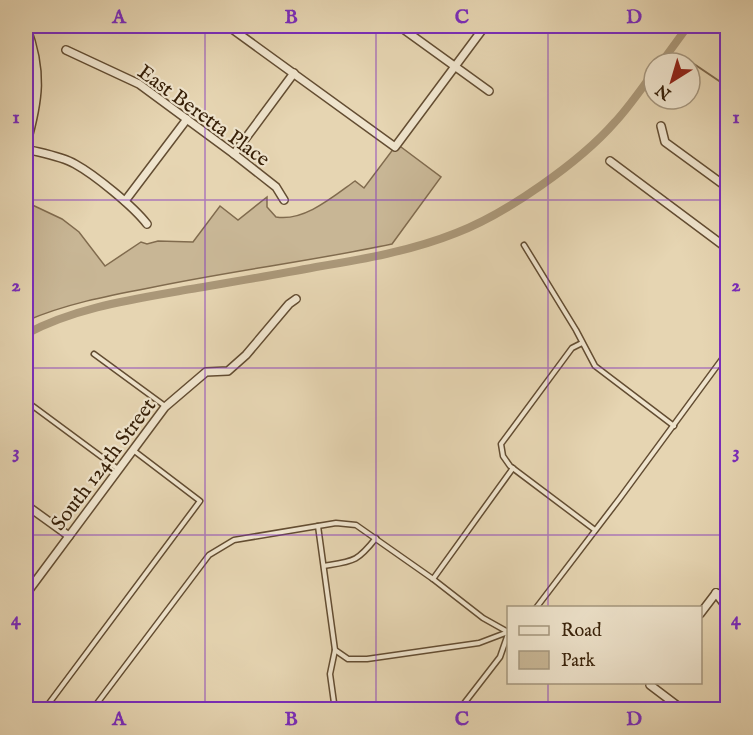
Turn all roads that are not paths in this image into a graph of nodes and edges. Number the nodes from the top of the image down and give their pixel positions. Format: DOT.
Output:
graph roads {
  1 [pos="26,26"];
  2 [pos="228,26"];
  3 [pos="399,26"];
  4 [pos="485,26"];
  5 [pos="66,51"];
  6 [pos="456,66"];
  7 [pos="294,73"];
  8 [pos="489,90"];
  9 [pos="187,119"];
  10 [pos="661,126"];
  11 [pos="26,147"];
  12 [pos="234,154"];
  13 [pos="610,161"];
  14 [pos="728,188"];
  15 [pos="284,200"];
  16 [pos="125,201"];
  17 [pos="147,224"];
  18 [pos="524,245"];
  19 [pos="728,249"];
  20 [pos="296,299"];
  21 [pos="582,343"];
  22 [pos="728,351"];
  23 [pos="94,354"];
  24 [pos="26,401"];
  25 [pos="165,407"];
  26 [pos="674,426"];
  27 [pos="132,450"];
  28 [pos="513,468"];
  29 [pos="118,469"];
  30 [pos="26,505"];
  31 [pos="318,526"];
  32 [pos="595,530"];
  33 [pos="69,536"];
  34 [pos="376,538"];
  35 [pos="324,566"];
  36 [pos="433,579"];
  37 [pos="716,593"];
  38 [pos="26,594"];
  39 [pos="728,598"];
  40 [pos="538,606"];
  41 [pos="728,609"];
  42 [pos="702,611"];
  43 [pos="507,632"];
  44 [pos="507,633"];
  45 [pos="507,636"];
  46 [pos="335,650"];
  47 [pos="651,684"];
  48 [pos="44,710"];
  49 [pos="92,710"];
  50 [pos="335,710"];
  51 [pos="459,710"];
  52 [pos="683,710"];
  1 -- 11 [label="street"];
  2 -- 7 [label="street"];
  3 -- 6 [label="street"];
  4 -- 6 [label="street"];
  5 -- 9 [label="street, East Beretta Place"];
  6 -- 7 [label="street"];
  6 -- 8 [label="street"];
  7 -- 12 [label="street"];
  9 -- 12 [label="street, East Beretta Place"];
  9 -- 16 [label="street"];
  10 -- 14 [label="street"];
  11 -- 16 [label="street"];
  12 -- 15 [label="street, East Beretta Place"];
  13 -- 19 [label="street"];
  16 -- 17 [label="street"];
  18 -- 21 [label="lane"];
  20 -- 25 [label="street, South 124th Street"];
  21 -- 26 [label="lane"];
  21 -- 28 [label="lane"];
  22 -- 26 [label="lane"];
  23 -- 25 [label="lane"];
  24 -- 29 [label="lane"];
  25 -- 27 [label="street, South 124th Street"];
  26 -- 32 [label="lane"];
  27 -- 29 [label="street, South 124th Street"];
  27 -- 48 [label="lane"];
  28 -- 32 [label="lane"];
  28 -- 36 [label="lane"];
  29 -- 33 [label="street, South 124th Street"];
  30 -- 33 [label="street"];
  31 -- 34 [label="lane"];
  31 -- 35 [label="lane"];
  31 -- 49 [label="lane"];
  32 -- 40 [label="lane"];
  33 -- 38 [label="street, South 124th Street"];
  34 -- 35 [label="lane"];
  34 -- 36 [label="lane"];
  35 -- 46 [label="lane"];
  36 -- 43 [label="lane"];
  37 -- 39 [label="street"];
  37 -- 41 [label="street"];
  37 -- 42 [label="street"];
  44 -- 46 [label="lane"];
  45 -- 51 [label="lane"];
  46 -- 50 [label="lane"];
  47 -- 52 [label="street"];
}
